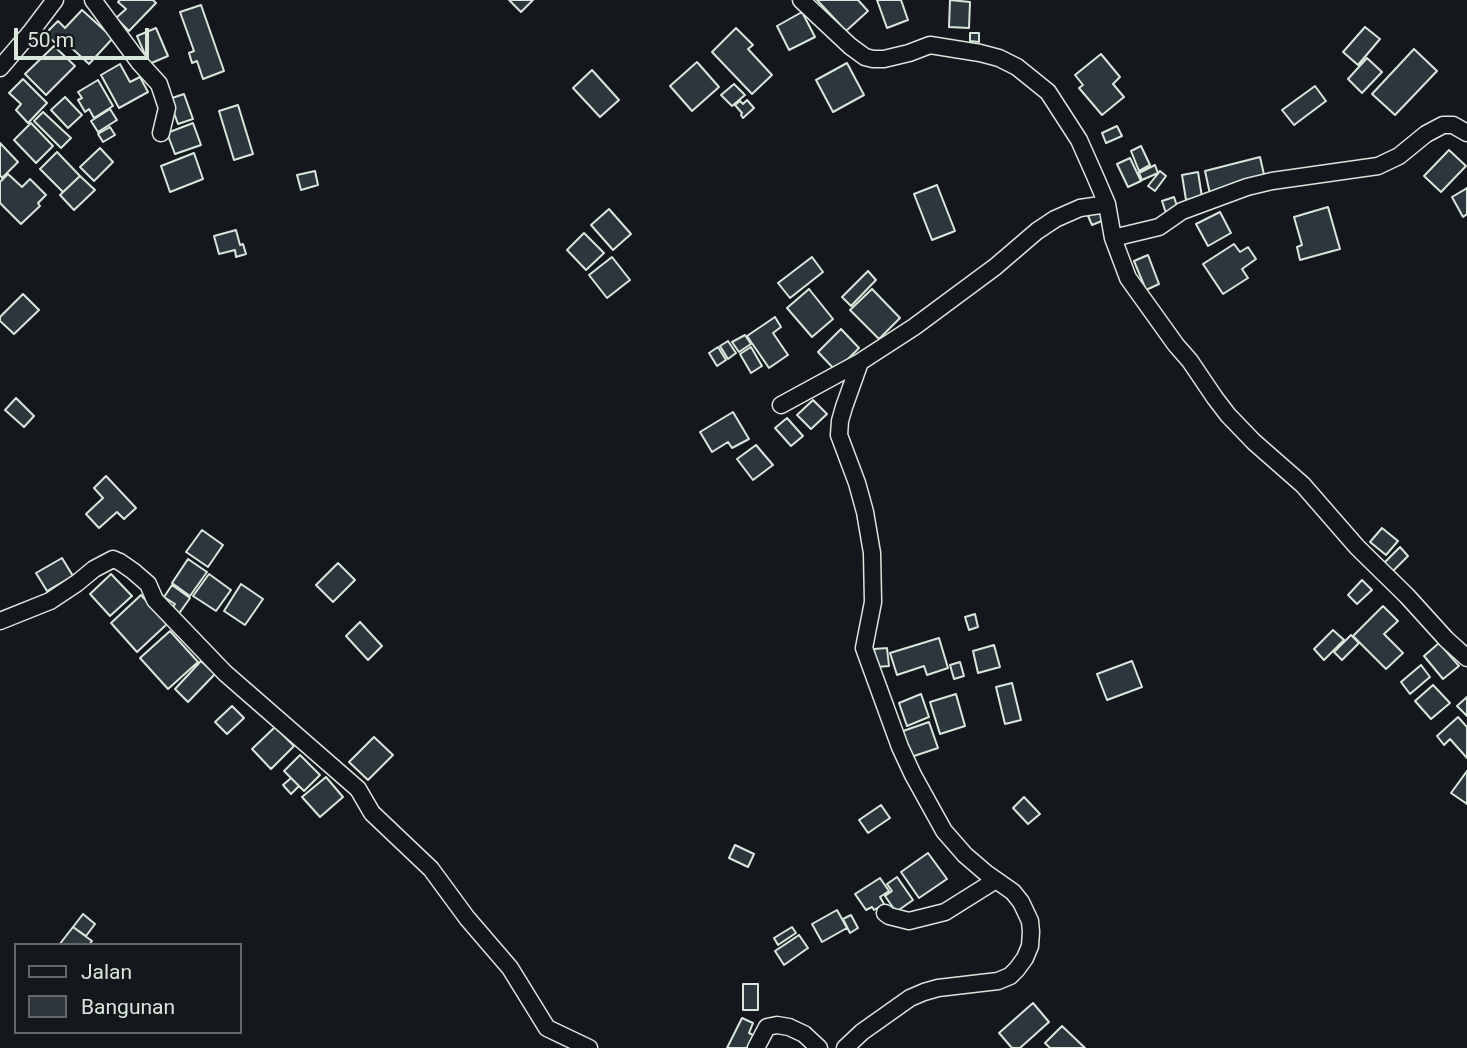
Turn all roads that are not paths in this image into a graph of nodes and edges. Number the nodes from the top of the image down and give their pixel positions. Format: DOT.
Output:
graph roads {
  1 [pos="55,0"];
  2 [pos="93,0"];
  3 [pos="801,0"];
  4 [pos="0,68"];
  5 [pos="160,133"];
  6 [pos="1467,133"];
  7 [pos="1107,204"];
  8 [pos="1113,238"];
  9 [pos="860,362"];
  10 [pos="780,405"];
  11 [pos="0,621"];
  12 [pos="1467,658"];
  13 [pos="996,880"];
  14 [pos="885,913"];
  15 [pos="589,1048"];
  16 [pos="756,1048"];
  17 [pos="820,1048"];
  18 [pos="845,1048"];
  1 -- 4 [label="street"];
  2 -- 5 [label="street"];
  3 -- 7 [label="street"];
  6 -- 8 [label="street"];
  7 -- 8 [label="street"];
  7 -- 9 [label="street"];
  8 -- 12 [label="street"];
  9 -- 10 [label="street"];
  9 -- 13 [label="street"];
  11 -- 15 [label="street"];
  13 -- 14 [label="street"];
  13 -- 18 [label="street"];
  16 -- 17 [label="street"];
}
